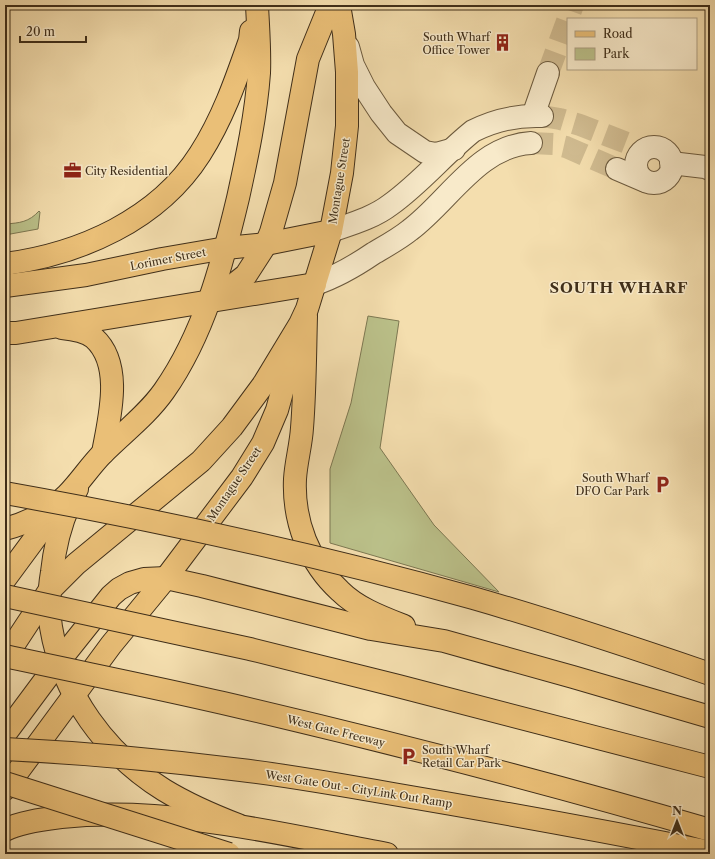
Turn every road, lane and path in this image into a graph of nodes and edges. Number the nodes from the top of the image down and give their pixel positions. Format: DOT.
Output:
graph roads {
  1 [pos="256,5"];
  2 [pos="330,5"];
  3 [pos="339,5"];
  4 [pos="344,34"];
  5 [pos="548,73"];
  6 [pos="531,143"];
  7 [pos="627,143"];
  8 [pos="652,147"];
  9 [pos="454,149"];
  10 [pos="672,163"];
  11 [pos="710,168"];
  12 [pos="617,169"];
  13 [pos="645,181"];
  14 [pos="331,231"];
  15 [pos="266,244"];
  16 [pos="226,248"];
  17 [pos="5,264"];
  18 [pos="314,284"];
  19 [pos="5,286"];
  20 [pos="209,301"];
  21 [pos="304,316"];
  22 [pos="52,327"];
  23 [pos="5,333"];
  24 [pos="103,453"];
  25 [pos="86,472"];
  26 [pos="5,493"];
  27 [pos="66,496"];
  28 [pos="5,529"];
  29 [pos="166,578"];
  30 [pos="5,579"];
  31 [pos="49,591"];
  32 [pos="5,596"];
  33 [pos="13,641"];
  34 [pos="444,641"];
  35 [pos="5,657"];
  36 [pos="60,660"];
  37 [pos="710,674"];
  38 [pos="74,694"];
  39 [pos="710,717"];
  40 [pos="5,734"];
  41 [pos="5,749"];
  42 [pos="710,767"];
  43 [pos="5,784"];
  44 [pos="5,789"];
  45 [pos="238,825"];
  46 [pos="5,830"];
  47 [pos="710,830"];
  48 [pos="710,852"];
  49 [pos="229,854"];
  50 [pos="387,854"];
  1 -- 16 [label="main road"];
  1 -- 17 [label="main road"];
  2 -- 15 [label="main road"];
  3 -- 4 [label="main road, Montague Street"];
  4 -- 9 [label="street"];
  4 -- 14 [label="main road, Montague Street"];
  5 -- 9 [label="street"];
  6 -- 18 [label="street"];
  7 -- 8 [label="street"];
  8 -- 10 [label="street"];
  8 -- 13 [label="street"];
  9 -- 14 [label="street"];
  10 -- 11 [label="street"];
  10 -- 13 [label="street"];
  12 -- 13 [label="street"];
  14 -- 15 [label="main road, Lorimer Street"];
  14 -- 18 [label="main road, Montague Street"];
  15 -- 16 [label="main road, Lorimer Street"];
  15 -- 20 [label="main road"];
  16 -- 19 [label="main road, Lorimer Street"];
  16 -- 20 [label="main road"];
  18 -- 20 [label="main road"];
  18 -- 21 [label="main road, Montague Street"];
  20 -- 22 [label="main road"];
  20 -- 24 [label="main road"];
  21 -- 29 [label="main road, Montague Street"];
  21 -- 31 [label="main road"];
  21 -- 34 [label="main road"];
  22 -- 23 [label="main road"];
  22 -- 24 [label="main road"];
  24 -- 25 [label="main road"];
  25 -- 27 [label="main road"];
  25 -- 31 [label="main road"];
  26 -- 37 [label="main road, bridge"];
  27 -- 28 [label="main road"];
  27 -- 30 [label="main road"];
  29 -- 34 [label="main road"];
  29 -- 36 [label="main road"];
  29 -- 38 [label="main road, Montague Street"];
  31 -- 33 [label="main road"];
  31 -- 36 [label="main road"];
  32 -- 42 [label="main road, bridge"];
  33 -- 35 [label="main road"];
  34 -- 39 [label="main road"];
  35 -- 47 [label="main road, West Gate Freeway, bridge"];
  36 -- 38 [label="main road"];
  36 -- 40 [label="main road"];
  38 -- 44 [label="main road, Montague Street"];
  38 -- 45 [label="main road"];
  41 -- 48 [label="main road, West Gate Out - CityLink Out Ramp, bridge"];
  43 -- 49 [label="main road, bridge"];
  45 -- 46 [label="main road"];
  45 -- 50 [label="main road"];
}
